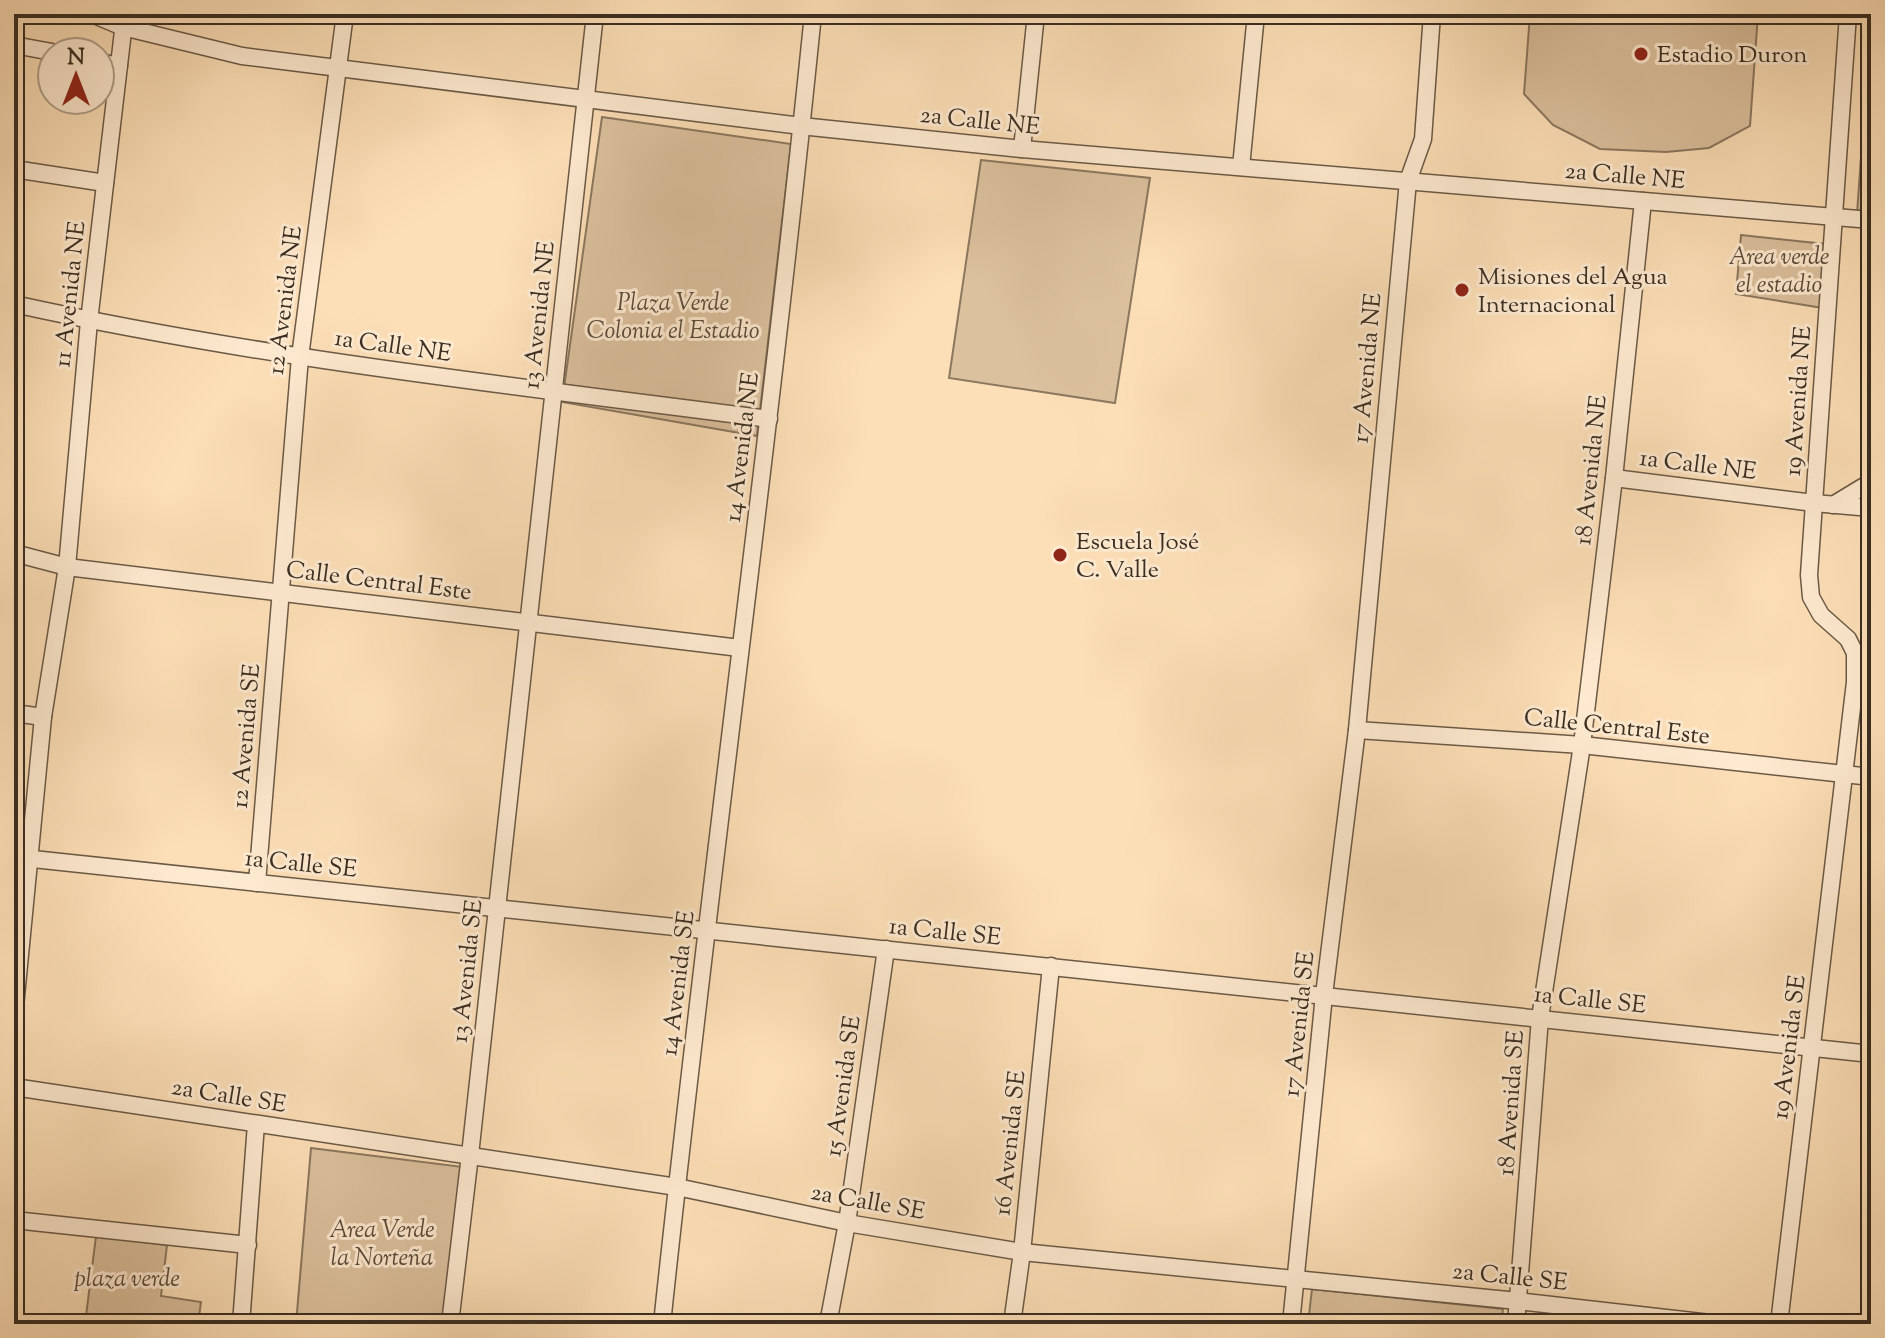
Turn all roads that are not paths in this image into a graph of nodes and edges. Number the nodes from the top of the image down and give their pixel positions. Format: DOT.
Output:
graph roads {
  1 [pos="92,14"];
  2 [pos="345,14"];
  3 [pos="595,14"];
  4 [pos="813,14"];
  5 [pos="1036,14"];
  6 [pos="1256,14"];
  7 [pos="1432,14"];
  8 [pos="1848,14"];
  9 [pos="124,20"];
  10 [pos="14,45"];
  11 [pos="36,49"];
  12 [pos="116,65"];
  13 [pos="119,66"];
  14 [pos="337,67"];
  15 [pos="586,99"];
  16 [pos="801,126"];
  17 [pos="1022,149"];
  18 [pos="1241,167"];
  19 [pos="14,169"];
  20 [pos="1408,181"];
  21 [pos="105,183"];
  22 [pos="1643,201"];
  23 [pos="1834,216"];
  24 [pos="1871,220"];
  25 [pos="14,304"];
  26 [pos="89,321"];
  27 [pos="300,357"];
  28 [pos="553,390"];
  29 [pos="769,419"];
  30 [pos="1614,478"];
  31 [pos="1871,482"];
  32 [pos="1814,503"];
  33 [pos="1833,505"];
  34 [pos="1871,508"];
  35 [pos="14,553"];
  36 [pos="67,567"];
  37 [pos="282,593"];
  38 [pos="528,622"];
  39 [pos="740,648"];
  40 [pos="14,713"];
  41 [pos="43,717"];
  42 [pos="1357,730"];
  43 [pos="1582,745"];
  44 [pos="1844,775"];
  45 [pos="1871,777"];
  46 [pos="22,858"];
  47 [pos="257,883"];
  48 [pos="497,908"];
  49 [pos="707,930"];
  50 [pos="886,949"];
  51 [pos="1051,966"];
  52 [pos="1324,995"];
  53 [pos="14,1017"];
  54 [pos="1540,1018"];
  55 [pos="1812,1047"];
  56 [pos="1871,1054"];
  57 [pos="14,1087"];
  58 [pos="256,1124"];
  59 [pos="470,1155"];
  60 [pos="677,1187"];
  61 [pos="14,1220"];
  62 [pos="847,1223"];
  63 [pos="248,1245"];
  64 [pos="1022,1252"];
  65 [pos="1297,1279"];
  66 [pos="1518,1301"];
  67 [pos="241,1324"];
  68 [pos="450,1324"];
  69 [pos="662,1324"];
  70 [pos="828,1324"];
  71 [pos="1012,1324"];
  72 [pos="1291,1324"];
  73 [pos="1516,1324"];
  74 [pos="1719,1324"];
  75 [pos="1779,1324"];
  1 -- 9 [label="street, 2a Calle NE"];
  2 -- 14 [label="street, 12 Avenida NE"];
  3 -- 15 [label="street, 13 Avenida NE"];
  4 -- 16 [label="street, 14 Avenida NE"];
  5 -- 17 [label="street"];
  6 -- 18 [label="street"];
  7 -- 20 [label="street, 17 Avenida NE"];
  8 -- 23 [label="street, 19 Avenida NE"];
  9 -- 13 [label="street, 11 Avenida NE"];
  9 -- 14 [label="street, 2a Calle NE"];
  10 -- 11 [label="street"];
  12 -- 13 [label="street"];
  13 -- 21 [label="street, 11 Avenida NE"];
  14 -- 15 [label="street, 2a Calle NE"];
  14 -- 27 [label="street, 12 Avenida NE"];
  15 -- 16 [label="street, 2a Calle NE"];
  15 -- 28 [label="street, 13 Avenida NE"];
  16 -- 17 [label="street, 2a Calle NE"];
  16 -- 29 [label="street, 14 Avenida NE"];
  17 -- 18 [label="street, 2a Calle NE"];
  18 -- 20 [label="street, 2a Calle NE"];
  19 -- 21 [label="street"];
  20 -- 22 [label="street, 2a Calle NE"];
  20 -- 42 [label="street, 17 Avenida NE"];
  21 -- 26 [label="street, 11 Avenida NE"];
  22 -- 23 [label="street, 2a Calle NE"];
  22 -- 30 [label="street, 18 Avenida NE"];
  23 -- 24 [label="street, 2a Calle NE"];
  23 -- 32 [label="street, 19 Avenida NE"];
  25 -- 26 [label="street, 1a Calle NE"];
  26 -- 27 [label="street, 1a Calle NE"];
  26 -- 36 [label="street, 11 Avenida NE"];
  27 -- 28 [label="street, 1a Calle NE"];
  27 -- 37 [label="street, 12 Avenida NE"];
  28 -- 29 [label="street, 1a Calle NE"];
  28 -- 38 [label="street, 13 Avenida NE"];
  29 -- 39 [label="street, 14 Avenida NE"];
  30 -- 32 [label="street, 1a Calle NE"];
  30 -- 43 [label="street, 18 Avenida NE"];
  31 -- 33 [label="street"];
  32 -- 33 [label="street, 1a Calle NE"];
  32 -- 44 [label="street, 19 Avenida NE"];
  33 -- 34 [label="street, 1a Calle NE"];
  35 -- 36 [label="street, Calle Central Este"];
  36 -- 37 [label="street, Calle Central Este"];
  36 -- 41 [label="street, 11 Avenida NE"];
  37 -- 38 [label="street, Calle Central Este"];
  37 -- 47 [label="street, 12 Avenida SE"];
  38 -- 39 [label="street, Calle Central Este"];
  38 -- 48 [label="street, 13 Avenida SE"];
  39 -- 49 [label="street, 14 Avenida SE"];
  40 -- 41 [label="street"];
  41 -- 46 [label="street, 11 Avenida NE"];
  42 -- 43 [label="street, Calle Central Este"];
  42 -- 52 [label="street, 17 Avenida SE"];
  43 -- 44 [label="street, Calle Central Este"];
  43 -- 54 [label="street, 18 Avenida SE"];
  44 -- 45 [label="street, Calle Central Este"];
  44 -- 55 [label="street, 19 Avenida SE"];
  46 -- 47 [label="street, 1a Calle SE"];
  46 -- 53 [label="street, 11 Avenida NE"];
  47 -- 48 [label="street, 1a Calle SE"];
  48 -- 49 [label="street, 1a Calle SE"];
  48 -- 59 [label="street, 13 Avenida SE"];
  49 -- 50 [label="street, 1a Calle SE"];
  49 -- 60 [label="street, 14 Avenida SE"];
  50 -- 51 [label="street, 1a Calle SE"];
  50 -- 62 [label="street, 15 Avenida SE"];
  51 -- 52 [label="street, 1a Calle SE"];
  51 -- 64 [label="street, 16 Avenida SE"];
  52 -- 54 [label="street, 1a Calle SE"];
  52 -- 65 [label="street, 17 Avenida SE"];
  54 -- 55 [label="street, 1a Calle SE"];
  54 -- 66 [label="street, 18 Avenida SE"];
  55 -- 56 [label="street, 1a Calle SE"];
  55 -- 75 [label="street, 19 Avenida SE"];
  57 -- 58 [label="street, 2a Calle SE"];
  58 -- 59 [label="street, 2a Calle SE"];
  58 -- 63 [label="street"];
  59 -- 60 [label="street, 2a Calle SE"];
  59 -- 68 [label="street, 13 Avenida SE"];
  60 -- 62 [label="street, 2a Calle SE"];
  60 -- 69 [label="street, 14 Avenida SE"];
  61 -- 63 [label="street"];
  62 -- 64 [label="street, 2a Calle SE"];
  62 -- 70 [label="street, 15 Avenida SE"];
  63 -- 67 [label="street"];
  64 -- 65 [label="street, 2a Calle SE"];
  64 -- 71 [label="street, 16 Avenida SE"];
  65 -- 66 [label="street, 2a Calle SE"];
  65 -- 72 [label="street, 17 Avenida SE"];
  66 -- 73 [label="street, 18 Avenida SE"];
  66 -- 74 [label="street, 2a Calle SE"];
}
